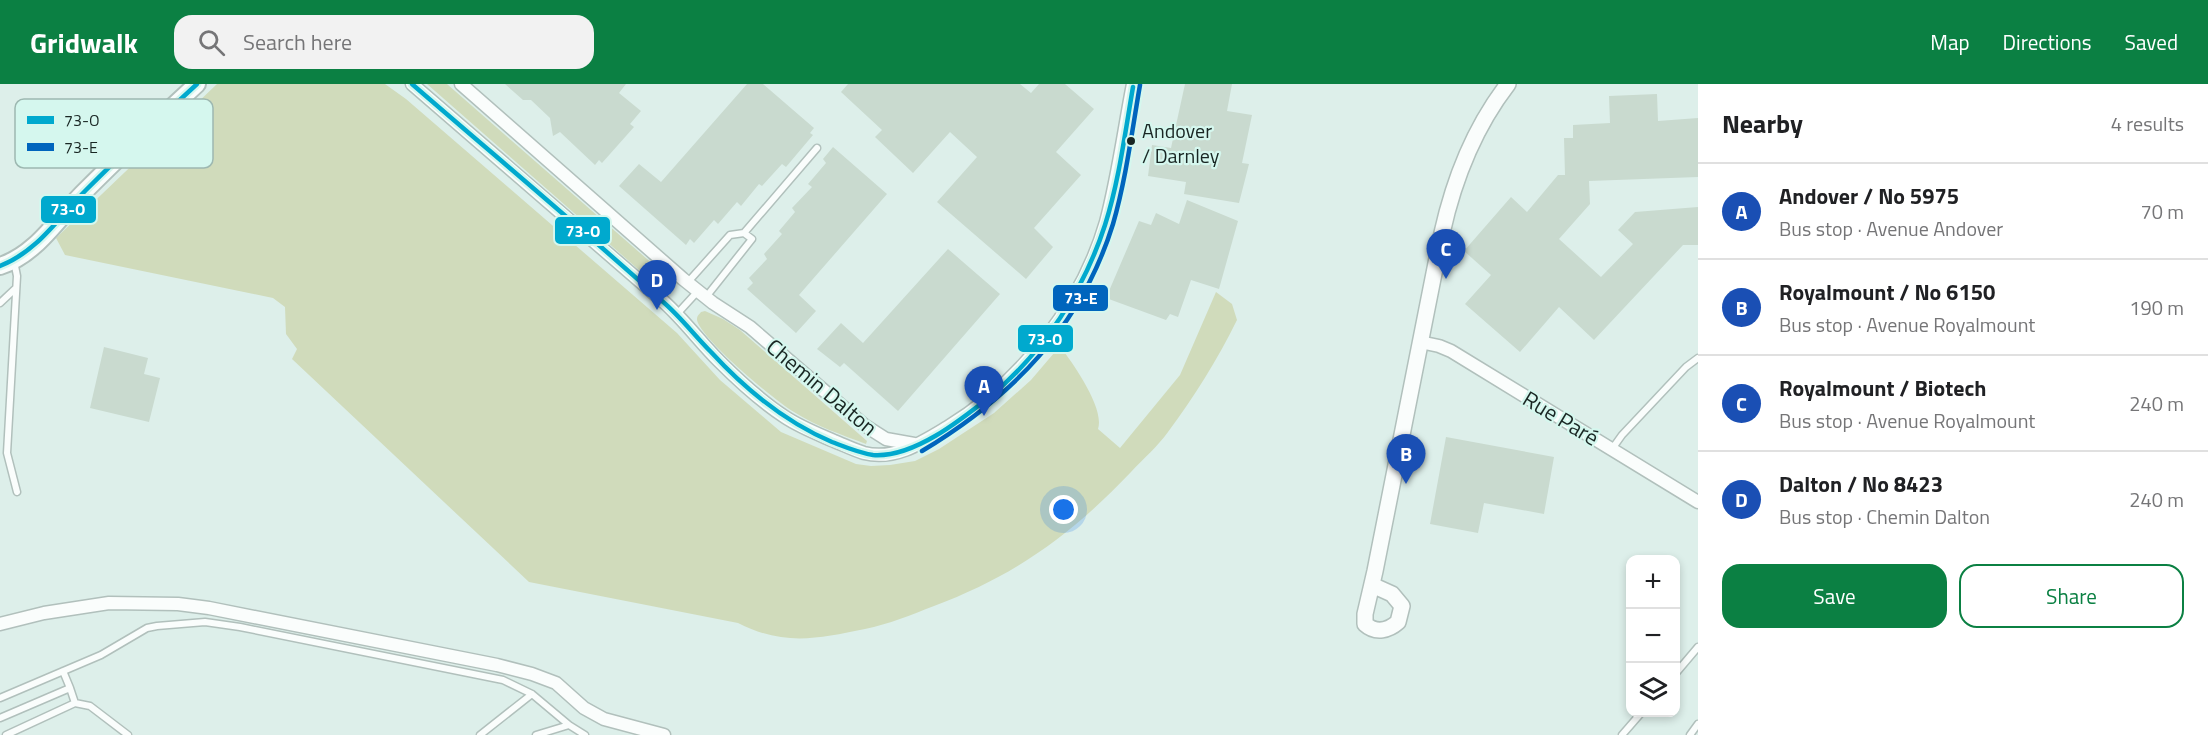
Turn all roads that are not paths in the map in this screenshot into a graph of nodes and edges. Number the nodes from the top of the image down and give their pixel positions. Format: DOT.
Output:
graph roads {
  1 [pos="196,84"];
  2 [pos="412,84"];
  3 [pos="461,84"];
  4 [pos="1508,84"];
  5 [pos="1129,85"];
  6 [pos="180,99"];
  7 [pos="818,148"];
  8 [pos="109,168"];
  9 [pos="744,233"];
  10 [pos="7,263"];
  11 [pos="17,287"];
  12 [pos="697,290"];
  13 [pos="0,303"];
  14 [pos="677,314"];
  15 [pos="1420,342"];
  16 [pos="1698,358"];
  17 [pos="918,445"];
  18 [pos="1612,449"];
  19 [pos="17,492"];
  20 [pos="1697,501"];
  21 [pos="1372,585"];
  22 [pos="0,624"];
  23 [pos="1698,647"];
  24 [pos="1680,668"];
  25 [pos="63,672"];
  26 [pos="70,688"];
  27 [pos="532,694"];
  28 [pos="0,698"];
  29 [pos="75,704"];
  30 [pos="1638,717"];
  31 [pos="0,718"];
  32 [pos="1698,724"];
  33 [pos="569,725"];
  34 [pos="6,735"];
  35 [pos="128,735"];
  36 [pos="480,735"];
  37 [pos="536,735"];
  38 [pos="585,735"];
  39 [pos="664,735"];
  40 [pos="1622,735"];
  41 [pos="1690,735"];
  1 -- 6 [label="main road"];
  2 -- 14 [label="street, Chemin Dalton"];
  3 -- 12 [label="street, Chemin Dalton"];
  4 -- 15 [label="street"];
  5 -- 17 [label="street"];
  7 -- 9 [label="lane"];
  8 -- 10 [label="main road"];
  9 -- 12 [label="lane"];
  9 -- 12 [label="lane"];
  10 -- 11 [label="lane"];
  11 -- 13 [label="lane"];
  11 -- 19 [label="lane"];
  12 -- 14 [label="lane"];
  12 -- 17 [label="street, Chemin Dalton"];
  14 -- 17 [label="street, Chemin Dalton"];
  15 -- 18 [label="street, Rue Paré"];
  15 -- 21 [label="street"];
  16 -- 18 [label="lane"];
  18 -- 20 [label="street, Rue Paré"];
  22 -- 39 [label="street"];
  23 -- 24 [label="lane"];
  25 -- 26 [label="lane"];
  25 -- 27 [label="lane"];
  25 -- 28 [label="lane"];
  26 -- 29 [label="lane"];
  26 -- 31 [label="lane"];
  27 -- 33 [label="lane"];
  27 -- 36 [label="lane"];
  29 -- 34 [label="lane"];
  29 -- 35 [label="lane"];
  30 -- 40 [label="lane"];
  32 -- 41 [label="lane"];
  33 -- 37 [label="lane"];
  33 -- 38 [label="lane"];
}
